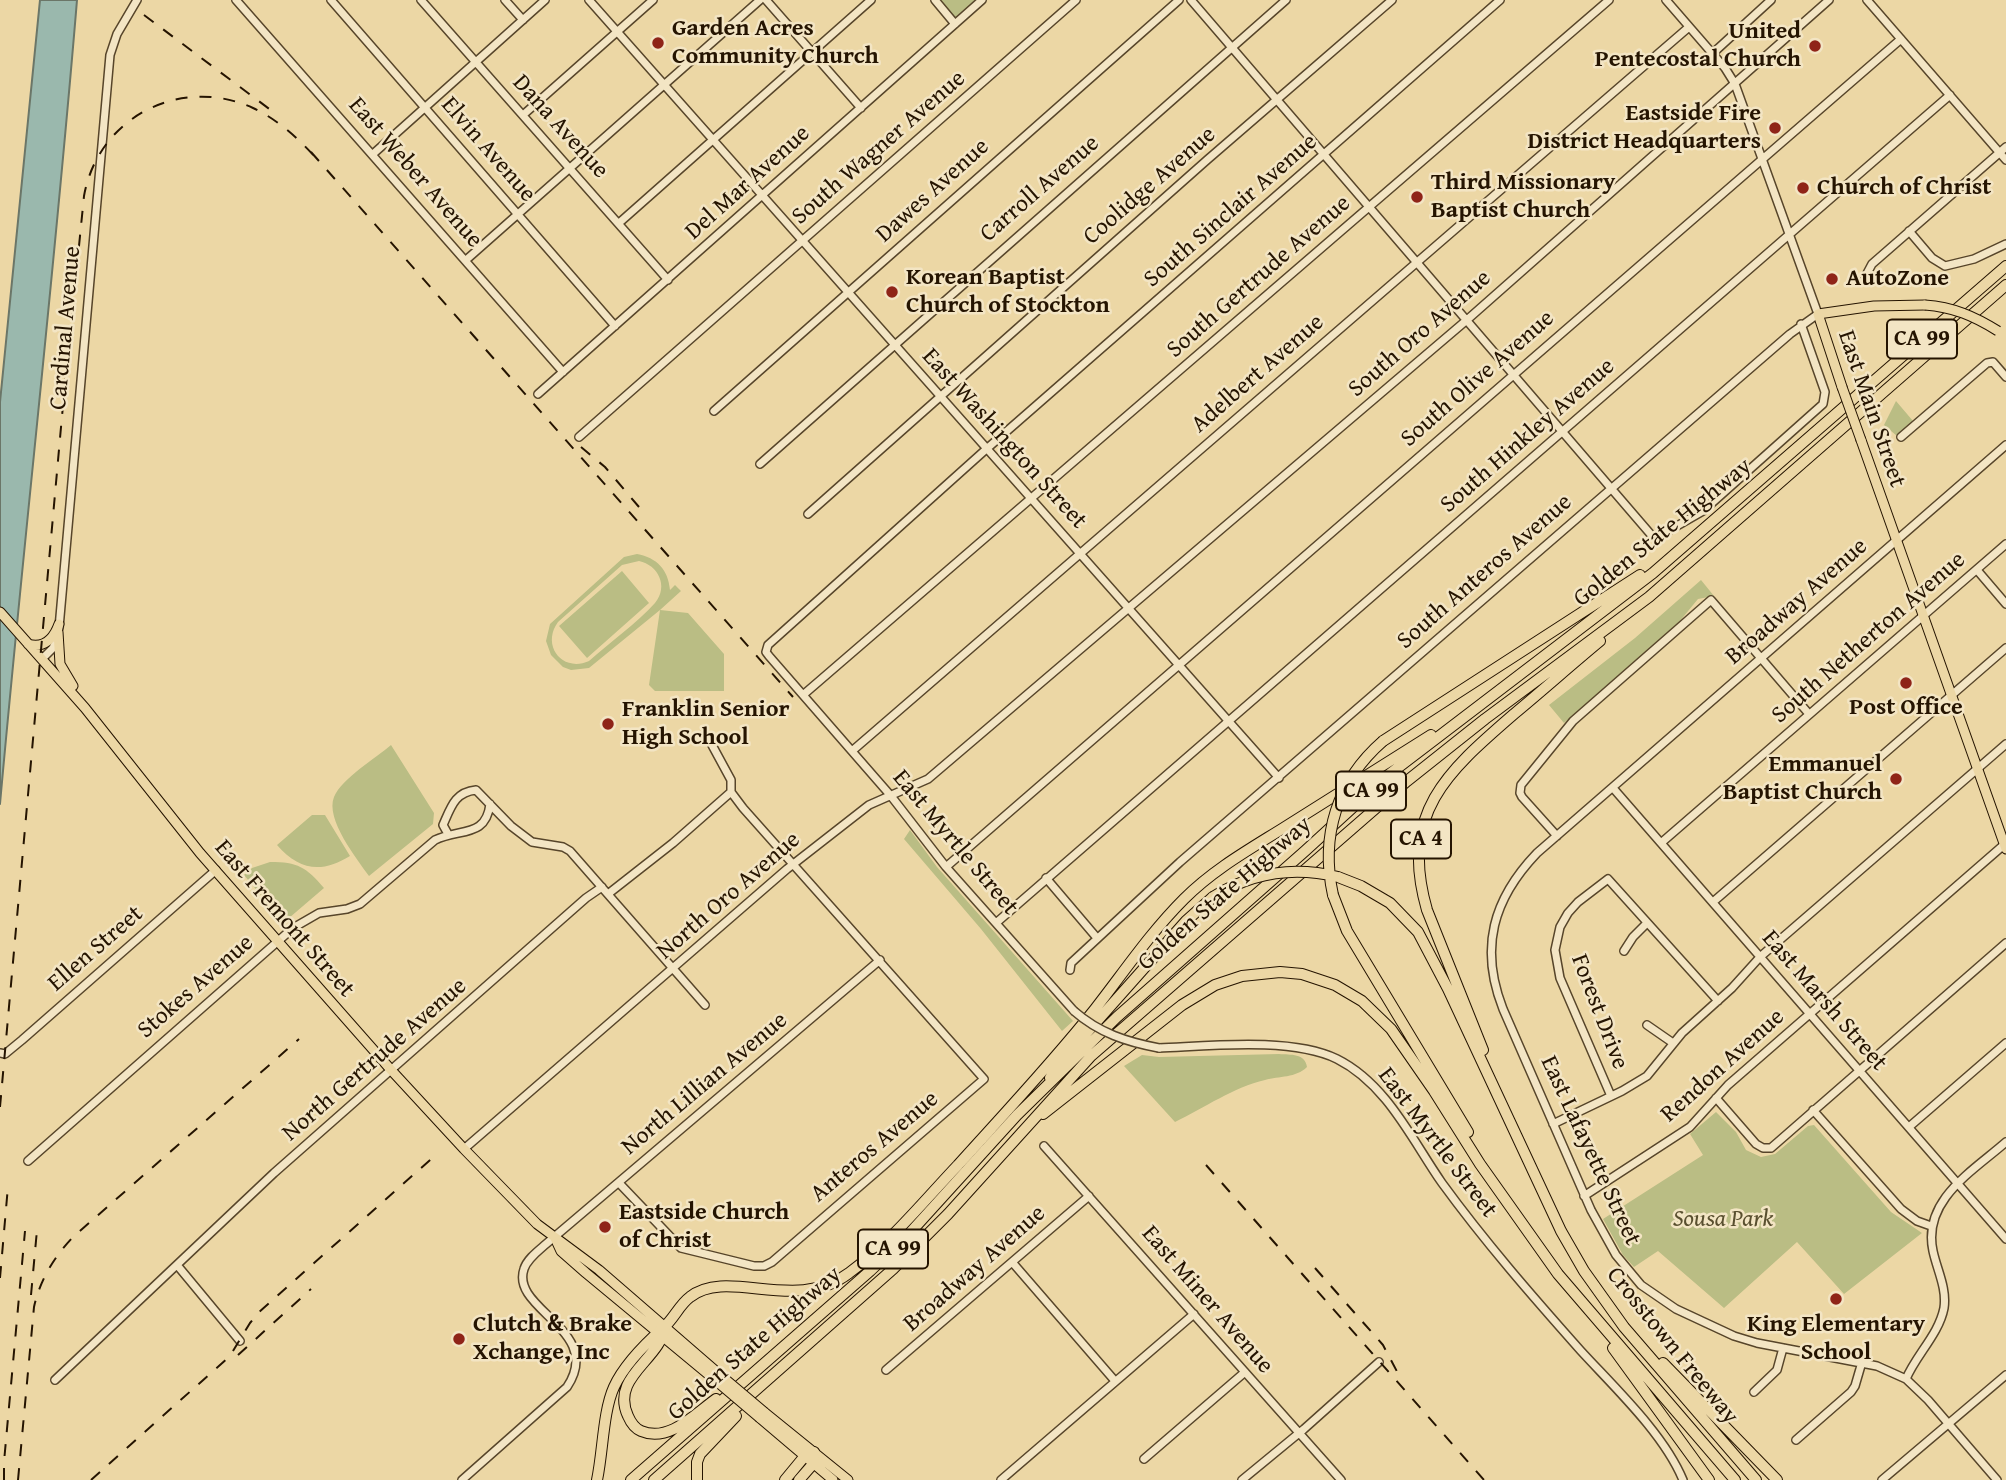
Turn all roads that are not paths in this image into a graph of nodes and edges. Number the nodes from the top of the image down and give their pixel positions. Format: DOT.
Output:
graph roads {
  1 [pos="137,0"];
  2 [pos="236,0"];
  3 [pos="331,0"];
  4 [pos="421,0"];
  5 [pos="505,0"];
  6 [pos="545,0"];
  7 [pos="589,0"];
  8 [pos="653,0"];
  9 [pos="760,0"];
  10 [pos="766,0"];
  11 [pos="871,0"];
  12 [pos="935,0"];
  13 [pos="982,0"];
  14 [pos="1076,0"];
  15 [pos="1179,0"];
  16 [pos="1191,0"];
  17 [pos="1286,0"];
  18 [pos="1392,0"];
  19 [pos="1500,0"];
  20 [pos="1609,0"];
  21 [pos="1666,0"];
  22 [pos="1771,0"];
  23 [pos="1829,0"];
  24 [pos="1867,0"];
  25 [pos="523,20"];
  26 [pos="955,24"];
  27 [pos="1689,27"];
  28 [pos="617,31"];
  29 [pos="1901,39"];
  30 [pos="1231,47"];
  31 [pos="812,52"];
  32 [pos="1712,54"];
  33 [pos="476,61"];
  34 [pos="1735,84"];
  35 [pos="664,85"];
  36 [pos="1950,95"];
  37 [pos="1277,100"];
  38 [pos="425,107"];
  39 [pos="861,108"];
  40 [pos="523,115"];
  41 [pos="713,140"];
  42 [pos="2003,150"];
  43 [pos="373,154"];
  44 [pos="1324,155"];
  45 [pos="1763,158"];
  46 [pos="2006,160"];
  47 [pos="570,168"];
  48 [pos="763,195"];
  49 [pos="1370,207"];
  50 [pos="518,215"];
  51 [pos="619,223"];
  52 [pos="1909,231"];
  53 [pos="1790,234"];
  54 [pos="803,240"];
  55 [pos="2006,244"];
  56 [pos="466,260"];
  57 [pos="1417,262"];
  58 [pos="2006,266"];
  59 [pos="668,280"];
  60 [pos="1863,281"];
  61 [pos="2006,285"];
  62 [pos="849,292"];
  63 [pos="1818,314"];
  64 [pos="1468,319"];
  65 [pos="1801,324"];
  66 [pos="615,327"];
  67 [pos="2002,334"];
  68 [pos="895,344"];
  69 [pos="563,372"];
  70 [pos="1514,373"];
  71 [pos="2006,377"];
  72 [pos="538,394"];
  73 [pos="941,396"];
  74 [pos="714,411"];
  75 [pos="1564,430"];
  76 [pos="579,437"];
  77 [pos="1901,437"];
  78 [pos="2006,445"];
  79 [pos="987,448"];
  80 [pos="760,464"];
  81 [pos="1612,487"];
  82 [pos="1032,499"];
  83 [pos="808,514"];
  84 [pos="1722,514"];
  85 [pos="1898,539"];
  86 [pos="2006,544"];
  87 [pos="1080,553"];
  88 [pos="1977,570"];
  89 [pos="1649,597"];
  90 [pos="2006,604"];
  91 [pos="1128,607"];
  92 [pos="0,612"];
  93 [pos="1924,615"];
  94 [pos="59,628"];
  95 [pos="26,641"];
  96 [pos="2006,648"];
  97 [pos="767,649"];
  98 [pos="42,659"];
  99 [pos="1761,659"];
  100 [pos="1179,664"];
  101 [pos="1031,692"];
  102 [pos="1951,694"];
  103 [pos="803,695"];
  104 [pos="1809,714"];
  105 [pos="1229,721"];
  106 [pos="101,728"];
  107 [pos="1444,732"];
  108 [pos="2006,744"];
  109 [pos="712,745"];
  110 [pos="852,751"];
  111 [pos="1978,768"];
  112 [pos="1279,778"];
  113 [pos="1613,788"];
  114 [pos="731,792"];
  115 [pos="891,796"];
  116 [pos="490,804"];
  117 [pos="443,825"];
  118 [pos="448,834"];
  119 [pos="1557,836"];
  120 [pos="435,840"];
  121 [pos="1661,843"];
  122 [pos="2006,846"];
  123 [pos="794,864"];
  124 [pos="946,867"];
  125 [pos="216,870"];
  126 [pos="1046,878"];
  127 [pos="602,887"];
  128 [pos="608,894"];
  129 [pos="1713,902"];
  130 [pos="996,923"];
  131 [pos="1647,923"];
  132 [pos="1097,939"];
  133 [pos="279,941"];
  134 [pos="2006,943"];
  135 [pos="1624,951"];
  136 [pos="1760,957"];
  137 [pos="880,960"];
  138 [pos="673,969"];
  139 [pos="1070,970"];
  140 [pos="1717,1001"];
  141 [pos="705,1005"];
  142 [pos="1810,1013"];
  143 [pos="1647,1025"];
  144 [pos="1673,1043"];
  145 [pos="2006,1043"];
  146 [pos="0,1054"];
  147 [pos="1859,1070"];
  148 [pos="392,1071"];
  149 [pos="1040,1093"];
  150 [pos="1611,1096"];
  151 [pos="1716,1098"];
  152 [pos="1813,1110"];
  153 [pos="1553,1124"];
  154 [pos="1909,1127"];
  155 [pos="1023,1130"];
  156 [pos="2006,1142"];
  157 [pos="1044,1146"];
  158 [pos="464,1149"];
  159 [pos="1527,1158"];
  160 [pos="28,1161"];
  161 [pos="619,1182"];
  162 [pos="1958,1184"];
  163 [pos="1089,1196"];
  164 [pos="1584,1196"];
  165 [pos="1510,1206"];
  166 [pos="1931,1226"];
  167 [pos="555,1238"];
  168 [pos="2006,1239"];
  169 [pos="1012,1262"];
  170 [pos="177,1265"];
  171 [pos="1567,1286"];
  172 [pos="1610,1309"];
  173 [pos="1194,1314"];
  174 [pos="661,1333"];
  175 [pos="240,1341"];
  176 [pos="1783,1348"];
  177 [pos="1379,1362"];
  178 [pos="1862,1362"];
  179 [pos="886,1370"];
  180 [pos="1245,1372"];
  181 [pos="2006,1376"];
  182 [pos="768,1379"];
  183 [pos="1906,1379"];
  184 [pos="55,1380"];
  185 [pos="1115,1381"];
  186 [pos="732,1392"];
  187 [pos="1754,1392"];
  188 [pos="762,1415"];
  189 [pos="1949,1424"];
  190 [pos="1298,1433"];
  191 [pos="1796,1440"];
  192 [pos="814,1452"];
  193 [pos="804,1457"];
  194 [pos="1144,1459"];
  195 [pos="813,1464"];
  196 [pos="1890,1473"];
  197 [pos="462,1480"];
  198 [pos="597,1480"];
  199 [pos="631,1480"];
  200 [pos="654,1480"];
  201 [pos="697,1480"];
  202 [pos="785,1480"];
  203 [pos="799,1480"];
  204 [pos="833,1480"];
  205 [pos="848,1480"];
  206 [pos="1001,1480"];
  207 [pos="1242,1480"];
  208 [pos="1341,1480"];
  209 [pos="1683,1480"];
  210 [pos="1709,1480"];
  211 [pos="1735,1480"];
  212 [pos="1756,1480"];
  213 [pos="1777,1480"];
  214 [pos="1882,1480"];
  215 [pos="1896,1480"];
  216 [pos="1997,1480"];
  1 -- 94 [label="street, Cardinal Avenue"];
  2 -- 43 [label="street, East Weber Avenue"];
  3 -- 38 [label="street, Elvin Avenue"];
  4 -- 33 [label="street, Dana Avenue"];
  5 -- 25 [label="street"];
  6 -- 25 [label="street"];
  7 -- 28 [label="street, East Washington Street"];
  8 -- 28 [label="street"];
  9 -- 35 [label="street"];
  10 -- 31 [label="street"];
  11 -- 31 [label="street"];
  12 -- 26 [label="street"];
  13 -- 26 [label="street, Del Mar Avenue"];
  14 -- 54 [label="street, South Wagner Avenue"];
  15 -- 62 [label="street, Dawes Avenue"];
  16 -- 30 [label="street"];
  17 -- 30 [label="street, Carroll Avenue"];
  18 -- 37 [label="street, Coolidge Avenue"];
  19 -- 44 [label="street, South Sinclair Avenue"];
  20 -- 49 [label="street, South Gertrude Avenue"];
  21 -- 27 [label="street, East Main Street"];
  22 -- 32 [label="street"];
  23 -- 34 [label="street, South Oro Avenue"];
  24 -- 29 [label="street"];
  25 -- 33 [label="street"];
  26 -- 39 [label="street, Del Mar Avenue"];
  27 -- 32 [label="street, East Main Street"];
  27 -- 57 [label="street, Adelbert Avenue"];
  28 -- 35 [label="street, East Washington Street"];
  28 -- 40 [label="street"];
  29 -- 36 [label="street"];
  29 -- 45 [label="street, South Olive Avenue"];
  30 -- 37 [label="street"];
  30 -- 68 [label="street, Carroll Avenue"];
  31 -- 39 [label="street"];
  31 -- 41 [label="street"];
  32 -- 34 [label="street, East Main Street"];
  33 -- 38 [label="street"];
  33 -- 40 [label="street, Dana Avenue"];
  34 -- 45 [label="street, East Main Street"];
  34 -- 64 [label="street, South Oro Avenue"];
  35 -- 41 [label="street, East Washington Street"];
  35 -- 47 [label="street"];
  36 -- 42 [label="street"];
  36 -- 53 [label="street, South Hinkley Avenue"];
  37 -- 44 [label="street"];
  37 -- 73 [label="street, Coolidge Avenue"];
  38 -- 43 [label="street"];
  38 -- 50 [label="street, Elvin Avenue"];
  39 -- 48 [label="street, Del Mar Avenue"];
  40 -- 47 [label="street, Dana Avenue"];
  41 -- 48 [label="street, East Washington Street"];
  41 -- 51 [label="street"];
  42 -- 46 [label="street"];
  42 -- 52 [label="street"];
  43 -- 56 [label="street, East Weber Avenue"];
  44 -- 49 [label="street"];
  44 -- 79 [label="street, South Sinclair Avenue"];
  45 -- 53 [label="street, East Main Street"];
  45 -- 70 [label="street, South Olive Avenue"];
  47 -- 50 [label="street"];
  47 -- 51 [label="street, Dana Avenue"];
  48 -- 54 [label="street, East Washington Street"];
  48 -- 59 [label="street, Del Mar Avenue"];
  49 -- 57 [label="street"];
  49 -- 82 [label="street, South Gertrude Avenue"];
  50 -- 56 [label="street"];
  50 -- 66 [label="street, Elvin Avenue"];
  51 -- 59 [label="street, Dana Avenue"];
  52 -- 55 [label="street"];
  52 -- 60 [label="street"];
  53 -- 63 [label="street, East Main Street"];
  53 -- 75 [label="street, South Hinkley Avenue"];
  54 -- 62 [label="street, East Washington Street"];
  54 -- 76 [label="street, South Wagner Avenue"];
  56 -- 69 [label="street, East Weber Avenue"];
  57 -- 64 [label="street"];
  57 -- 87 [label="street, Adelbert Avenue"];
  58 -- 84 [label="highway, Golden State Highway / CA 99"];
  59 -- 66 [label="street, Del Mar Avenue"];
  61 -- 89 [label="highway, Golden State Highway / CA 99"];
  62 -- 68 [label="street, East Washington Street"];
  62 -- 74 [label="street, Dawes Avenue"];
  63 -- 65 [label="street, South Anteros Avenue"];
  63 -- 67 [label="main road, bridge"];
  63 -- 85 [label="main road, East Main Street, bridge"];
  64 -- 70 [label="street"];
  64 -- 91 [label="street, South Oro Avenue"];
  65 -- 81 [label="street, South Anteros Avenue"];
  65 -- 81 [label="street"];
  66 -- 69 [label="street, Del Mar Avenue"];
  68 -- 73 [label="street, East Washington Street"];
  68 -- 80 [label="street, Carroll Avenue"];
  69 -- 72 [label="street, Del Mar Avenue"];
  70 -- 75 [label="street"];
  70 -- 100 [label="street, South Olive Avenue"];
  71 -- 77 [label="street"];
  73 -- 79 [label="street, East Washington Street"];
  73 -- 83 [label="street, Coolidge Avenue"];
  75 -- 81 [label="street"];
  75 -- 105 [label="street, South Hinkley Avenue"];
  78 -- 85 [label="street, Broadway Avenue"];
  79 -- 82 [label="street, East Washington Street"];
  79 -- 97 [label="street, South Sinclair Avenue"];
  81 -- 112 [label="street, South Anteros Avenue"];
  82 -- 87 [label="street, East Washington Street"];
  82 -- 103 [label="street, South Gertrude Avenue"];
  84 -- 107 [label="highway, Golden State Highway / CA 99"];
  84 -- 165 [label="highway, bridge"];
  85 -- 93 [label="main road, East Main Street"];
  85 -- 99 [label="street, Broadway Avenue"];
  86 -- 88 [label="street, South Netherton Avenue"];
  87 -- 91 [label="street, East Washington Street"];
  87 -- 110 [label="street, Adelbert Avenue"];
  88 -- 90 [label="street"];
  88 -- 93 [label="street, South Netherton Avenue"];
  89 -- 155 [label="highway, Golden State Highway / CA 99"];
  89 -- 159 [label="highway, CA 4"];
  91 -- 100 [label="street, East Washington Street"];
  91 -- 101 [label="street, South Oro Avenue"];
  92 -- 95 [label="main road, East Fremont Street"];
  93 -- 102 [label="main road, East Main Street"];
  93 -- 104 [label="street, South Netherton Avenue"];
  94 -- 95 [label="main road"];
  94 -- 98 [label="street, Cardinal Avenue"];
  94 -- 106 [label="main road"];
  95 -- 98 [label="main road, East Fremont Street"];
  96 -- 102 [label="street"];
  97 -- 103 [label="street, East Myrtle Street"];
  98 -- 106 [label="main road, East Fremont Street"];
  99 -- 104 [label="street"];
  99 -- 113 [label="street, Broadway Avenue"];
  99 -- 119 [label="street"];
  100 -- 105 [label="street, East Washington Street"];
  100 -- 124 [label="street, South Olive Avenue"];
  101 -- 115 [label="street, North Oro Avenue"];
  102 -- 111 [label="main road, East Main Street"];
  102 -- 129 [label="street"];
  103 -- 110 [label="street, East Myrtle Street"];
  104 -- 121 [label="street, South Netherton Avenue"];
  105 -- 112 [label="street, East Washington Street"];
  105 -- 126 [label="street, South Hinkley Avenue"];
  106 -- 125 [label="main road, East Fremont Street"];
  107 -- 149 [label="highway, Golden State Highway / CA 99"];
  107 -- 174 [label="highway"];
  108 -- 111 [label="street"];
  109 -- 114 [label="street"];
  110 -- 115 [label="street, East Myrtle Street"];
  111 -- 122 [label="main road, East Main Street"];
  111 -- 136 [label="street"];
  112 -- 132 [label="street, South Anteros Avenue"];
  113 -- 119 [label="street, East Lafayette Street"];
  113 -- 121 [label="street, East Marsh Street"];
  114 -- 123 [label="street"];
  114 -- 128 [label="street"];
  115 -- 123 [label="street, North Oro Avenue"];
  115 -- 124 [label="street, East Myrtle Street"];
  116 -- 117 [label="street, Stokes Avenue"];
  116 -- 118 [label="street, Stokes Avenue"];
  116 -- 127 [label="street, Stokes Avenue"];
  117 -- 118 [label="street"];
  117 -- 120 [label="street, Stokes Avenue"];
  118 -- 120 [label="street, Stokes Avenue"];
  119 -- 153 [label="street, East Lafayette Street"];
  120 -- 133 [label="street, Stokes Avenue"];
  121 -- 129 [label="street, East Marsh Street"];
  122 -- 142 [label="street, Rendon Avenue"];
  123 -- 137 [label="street"];
  123 -- 138 [label="street, North Oro Avenue"];
  124 -- 130 [label="street, East Myrtle Street"];
  125 -- 133 [label="main road, East Fremont Street"];
  125 -- 146 [label="street, Ellen Street"];
  126 -- 130 [label="street, South Hinkley Avenue"];
  126 -- 132 [label="street"];
  127 -- 128 [label="street"];
  127 -- 148 [label="street, North Gertrude Avenue"];
  128 -- 138 [label="street"];
  129 -- 136 [label="street, East Marsh Street"];
  130 -- 209 [label="street, East Myrtle Street, bridge"];
  131 -- 135 [label="street"];
  131 -- 140 [label="street"];
  131 -- 150 [label="street, Forest Drive"];
  132 -- 139 [label="street, South Anteros Avenue"];
  133 -- 148 [label="main road, East Fremont Street"];
  133 -- 160 [label="street, Stokes Avenue"];
  134 -- 147 [label="street"];
  136 -- 140 [label="street"];
  136 -- 142 [label="street, East Marsh Street"];
  137 -- 161 [label="street, North Lillian Avenue"];
  137 -- 161 [label="street, Anteros Avenue"];
  138 -- 141 [label="street"];
  138 -- 158 [label="street, North Oro Avenue"];
  140 -- 144 [label="street"];
  142 -- 147 [label="street, East Marsh Street"];
  142 -- 151 [label="street, Rendon Avenue"];
  143 -- 144 [label="street"];
  144 -- 150 [label="street"];
  145 -- 154 [label="street"];
  147 -- 152 [label="street"];
  147 -- 154 [label="street, East Marsh Street"];
  148 -- 158 [label="main road, East Fremont Street"];
  148 -- 170 [label="street, North Gertrude Avenue"];
  149 -- 159 [label="highway, bridge"];
  149 -- 186 [label="highway, Golden State Highway / CA 99"];
  150 -- 153 [label="street"];
  151 -- 152 [label="street"];
  151 -- 164 [label="street, Rendon Avenue"];
  152 -- 166 [label="street"];
  153 -- 164 [label="street, East Lafayette Street"];
  154 -- 162 [label="street, East Marsh Street"];
  155 -- 165 [label="highway"];
  155 -- 182 [label="highway, Golden State Highway / CA 99"];
  156 -- 162 [label="street"];
  157 -- 163 [label="street, East Miner Avenue"];
  158 -- 167 [label="main road, East Fremont Street"];
  159 -- 172 [label="highway, Crosstown Freeway / CA 4"];
  161 -- 167 [label="street, North Lillian Avenue"];
  162 -- 166 [label="street"];
  162 -- 168 [label="street, East Marsh Street"];
  163 -- 169 [label="street, Broadway Avenue"];
  163 -- 173 [label="street, East Miner Avenue"];
  164 -- 176 [label="street, East Lafayette Street"];
  165 -- 171 [label="highway, Crosstown Freeway"];
  166 -- 183 [label="street"];
  167 -- 174 [label="main road, East Fremont Street"];
  167 -- 197 [label="street, North Lillian Avenue"];
  169 -- 179 [label="street, Broadway Avenue"];
  169 -- 185 [label="street"];
  170 -- 175 [label="street"];
  170 -- 184 [label="street, North Gertrude Avenue"];
  171 -- 210 [label="highway"];
  171 -- 211 [label="highway, Crosstown Freeway"];
  172 -- 212 [label="highway, Crosstown Freeway / CA 4"];
  172 -- 213 [label="highway"];
  173 -- 180 [label="street, East Miner Avenue"];
  173 -- 185 [label="street"];
  174 -- 186 [label="highway"];
  174 -- 188 [label="main road, East Fremont Street, bridge"];
  174 -- 198 [label="highway"];
  176 -- 178 [label="street, East Lafayette Street"];
  176 -- 187 [label="street"];
  177 -- 190 [label="street"];
  178 -- 183 [label="street, East Lafayette Street"];
  178 -- 191 [label="street"];
  180 -- 190 [label="street, East Miner Avenue"];
  180 -- 194 [label="street"];
  181 -- 189 [label="street"];
  182 -- 200 [label="highway, Golden State Highway / CA 99"];
  182 -- 201 [label="highway"];
  183 -- 189 [label="street, East Lafayette Street"];
  185 -- 206 [label="street"];
  186 -- 199 [label="highway, Golden State Highway / CA 99"];
  188 -- 192 [label="main road, East Fremont Street"];
  188 -- 193 [label="main road, East Fremont Street"];
  189 -- 196 [label="street"];
  189 -- 216 [label="street, East Lafayette Street"];
  190 -- 207 [label="street"];
  190 -- 208 [label="street, East Miner Avenue"];
  192 -- 193 [label="highway"];
  192 -- 195 [label="highway"];
  192 -- 205 [label="main road, East Fremont Street"];
  193 -- 195 [label="main road, East Fremont Street"];
  193 -- 202 [label="highway"];
  195 -- 203 [label="highway"];
  195 -- 204 [label="main road, East Fremont Street"];
  196 -- 214 [label="street"];
  196 -- 215 [label="street"];
}
